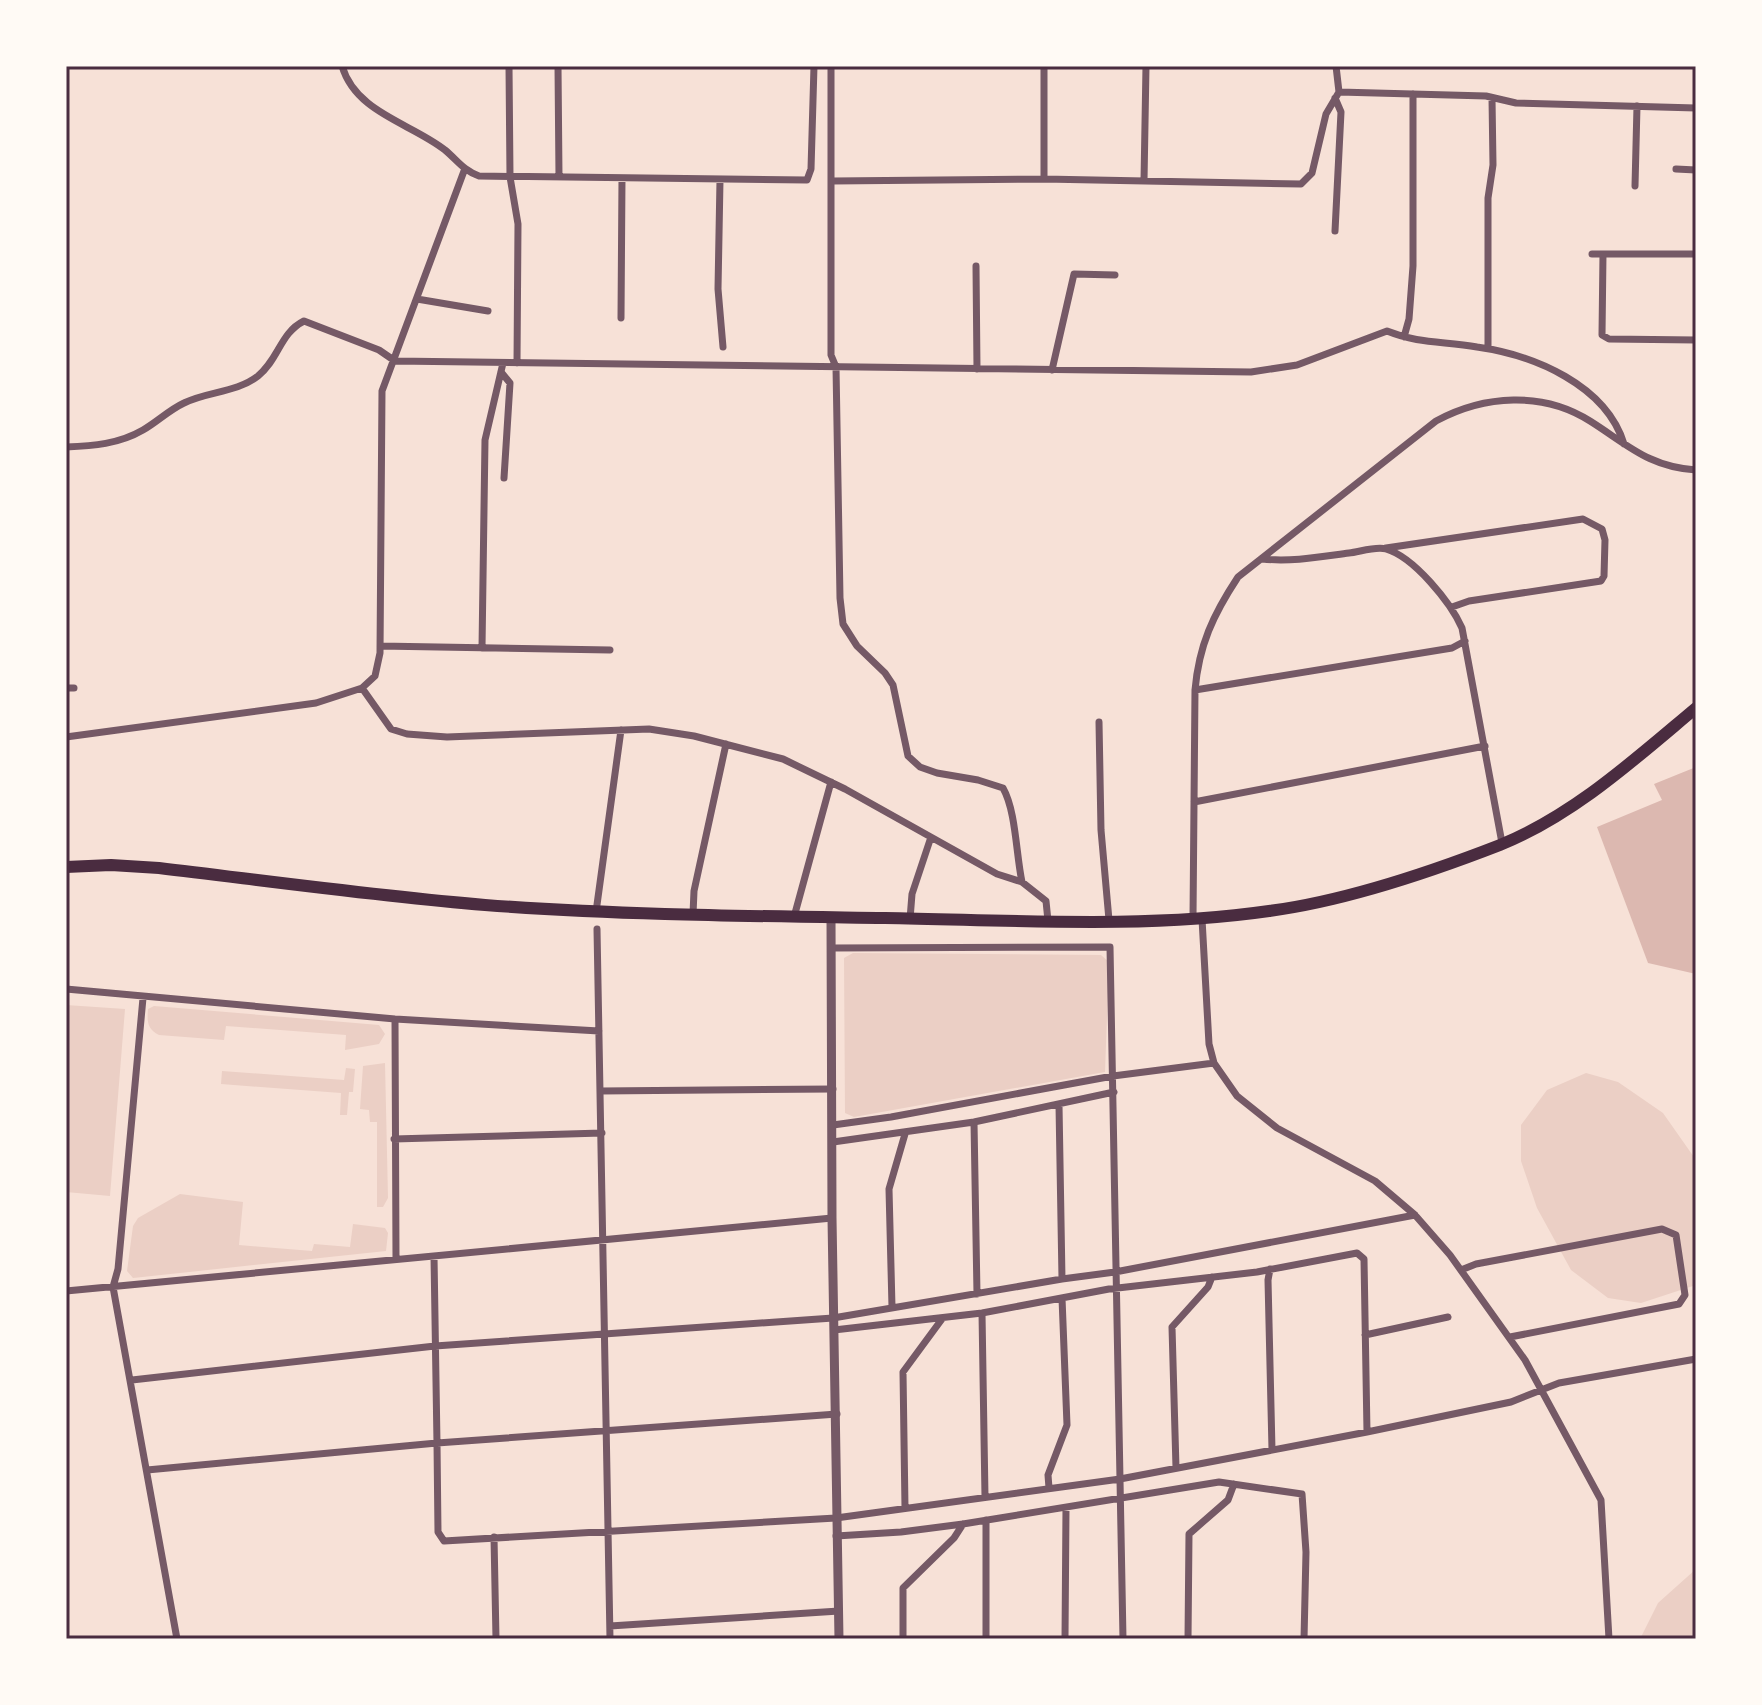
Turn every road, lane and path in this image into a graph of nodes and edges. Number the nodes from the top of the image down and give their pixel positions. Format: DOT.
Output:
graph roads {
  1 [pos="342,66"];
  2 [pos="509,66"];
  3 [pos="558,66"];
  4 [pos="814,66"];
  5 [pos="831,66"];
  6 [pos="1044,66"];
  7 [pos="1146,66"];
  8 [pos="1336,66"];
  9 [pos="1413,94"];
  10 [pos="1337,95"];
  11 [pos="1492,98"];
  12 [pos="1637,106"];
  13 [pos="1696,108"];
  14 [pos="1676,169"];
  15 [pos="1696,170"];
  16 [pos="464,171"];
  17 [pos="510,177"];
  18 [pos="559,177"];
  19 [pos="622,178"];
  20 [pos="1044,179"];
  21 [pos="720,180"];
  22 [pos="833,181"];
  23 [pos="1144,181"];
  24 [pos="1635,186"];
  25 [pos="1335,231"];
  26 [pos="1592,254"];
  27 [pos="1603,254"];
  28 [pos="1696,254"];
  29 [pos="976,266"];
  30 [pos="1115,275"];
  31 [pos="417,299"];
  32 [pos="488,311"];
  33 [pos="621,318"];
  34 [pos="1404,337"];
  35 [pos="1696,340"];
  36 [pos="723,347"];
  37 [pos="1488,348"];
  38 [pos="395,361"];
  39 [pos="517,363"];
  40 [pos="502,367"];
  41 [pos="836,367"];
  42 [pos="977,369"];
  43 [pos="1052,370"];
  44 [pos="1624,444"];
  45 [pos="66,447"];
  46 [pos="1696,470"];
  47 [pos="504,478"];
  48 [pos="1384,548"];
  49 [pos="1262,559"];
  50 [pos="1452,607"];
  51 [pos="1465,641"];
  52 [pos="380,646"];
  53 [pos="482,648"];
  54 [pos="610,650"];
  55 [pos="362,688"];
  56 [pos="1195,690"];
  57 [pos="1696,708"];
  58 [pos="1099,722"];
  59 [pos="621,730"];
  60 [pos="66,737"];
  61 [pos="726,744"];
  62 [pos="1485,746"];
  63 [pos="831,782"];
  64 [pos="1194,802"];
  65 [pos="931,837"];
  66 [pos="1502,843"];
  67 [pos="66,867"];
  68 [pos="1022,882"];
  69 [pos="596,912"];
  70 [pos="693,914"];
  71 [pos="794,917"];
  72 [pos="831,917"];
  73 [pos="1197,918"];
  74 [pos="910,919"];
  75 [pos="1109,920"];
  76 [pos="1048,921"];
  77 [pos="597,929"];
  78 [pos="832,948"];
  79 [pos="66,989"];
  80 [pos="143,998"];
  81 [pos="395,1019"];
  82 [pos="599,1031"];
  83 [pos="1214,1063"];
  84 [pos="1113,1076"];
  85 [pos="833,1089"];
  86 [pos="601,1091"];
  87 [pos="1114,1092"];
  88 [pos="1059,1105"];
  89 [pos="974,1122"];
  90 [pos="833,1125"];
  91 [pos="602,1133"];
  92 [pos="905,1134"];
  93 [pos="394,1139"];
  94 [pos="833,1142"];
  95 [pos="1415,1215"];
  96 [pos="832,1218"];
  97 [pos="602,1239"];
  98 [pos="434,1256"];
  99 [pos="396,1259"];
  100 [pos="1270,1269"];
  101 [pos="1461,1270"];
  102 [pos="1115,1272"];
  103 [pos="1212,1277"];
  104 [pos="1062,1279"];
  105 [pos="113,1287"];
  106 [pos="1116,1288"];
  107 [pos="66,1291"];
  108 [pos="977,1294"];
  109 [pos="1062,1298"];
  110 [pos="892,1307"];
  111 [pos="982,1313"];
  112 [pos="1448,1317"];
  113 [pos="833,1318"];
  114 [pos="943,1319"];
  115 [pos="834,1330"];
  116 [pos="603,1334"];
  117 [pos="1365,1335"];
  118 [pos="1510,1337"];
  119 [pos="435,1346"];
  120 [pos="1696,1359"];
  121 [pos="132,1380"];
  122 [pos="1541,1391"];
  123 [pos="837,1414"];
  124 [pos="606,1430"];
  125 [pos="1367,1432"];
  126 [pos="437,1443"];
  127 [pos="1272,1450"];
  128 [pos="1176,1468"];
  129 [pos="147,1470"];
  130 [pos="1120,1479"];
  131 [pos="1234,1484"];
  132 [pos="1049,1488"];
  133 [pos="1120,1496"];
  134 [pos="985,1497"];
  135 [pos="905,1508"];
  136 [pos="1066,1508"];
  137 [pos="836,1518"];
  138 [pos="986,1520"];
  139 [pos="963,1524"];
  140 [pos="609,1529"];
  141 [pos="836,1536"];
  142 [pos="494,1537"];
  143 [pos="839,1611"];
  144 [pos="610,1626"];
  145 [pos="177,1639"];
  146 [pos="496,1639"];
  147 [pos="610,1639"];
  148 [pos="839,1639"];
  149 [pos="903,1639"];
  150 [pos="986,1639"];
  151 [pos="1065,1639"];
  152 [pos="1123,1639"];
  153 [pos="1188,1639"];
  154 [pos="1304,1639"];
  155 [pos="1609,1639"];
  1 -- 16 [label="street"];
  2 -- 17 [label="street"];
  3 -- 18 [label="street"];
  4 -- 21 [label="street"];
  5 -- 22 [label="street"];
  6 -- 20 [label="street"];
  7 -- 23 [label="street"];
  8 -- 10 [label="street"];
  9 -- 10 [label="street"];
  9 -- 11 [label="street"];
  9 -- 34 [label="street"];
  10 -- 23 [label="street"];
  10 -- 25 [label="street"];
  11 -- 12 [label="street"];
  11 -- 37 [label="street"];
  12 -- 13 [label="street"];
  12 -- 24 [label="street"];
  14 -- 15 [label="street"];
  16 -- 17 [label="street"];
  16 -- 31 [label="street"];
  17 -- 18 [label="street"];
  17 -- 39 [label="street"];
  18 -- 19 [label="street"];
  19 -- 21 [label="street"];
  19 -- 33 [label="street"];
  20 -- 22 [label="street"];
  20 -- 23 [label="street"];
  21 -- 36 [label="street"];
  22 -- 41 [label="street"];
  26 -- 27 [label="street"];
  27 -- 28 [label="street"];
  27 -- 35 [label="street"];
  29 -- 42 [label="street"];
  30 -- 43 [label="street"];
  31 -- 32 [label="street"];
  31 -- 38 [label="street"];
  34 -- 37 [label="street"];
  34 -- 43 [label="street"];
  37 -- 44 [label="street"];
  38 -- 40 [label="street"];
  38 -- 45 [label="street"];
  38 -- 52 [label="street"];
  39 -- 40 [label="street"];
  39 -- 41 [label="street"];
  40 -- 47 [label="street"];
  40 -- 53 [label="street"];
  41 -- 42 [label="street"];
  41 -- 68 [label="street"];
  42 -- 43 [label="street"];
  44 -- 46 [label="street"];
  44 -- 49 [label="street"];
  48 -- 49 [label="street"];
  48 -- 50 [label="street"];
  48 -- 50 [label="street"];
  49 -- 56 [label="street"];
  50 -- 51 [label="street"];
  51 -- 56 [label="street"];
  51 -- 62 [label="street"];
  52 -- 53 [label="street"];
  52 -- 55 [label="street"];
  53 -- 54 [label="street"];
  55 -- 59 [label="street"];
  55 -- 60 [label="street"];
  56 -- 64 [label="street"];
  57 -- 66 [label="main road"];
  58 -- 75 [label="street"];
  59 -- 61 [label="street"];
  59 -- 69 [label="street"];
  61 -- 63 [label="street"];
  61 -- 70 [label="street"];
  62 -- 64 [label="street"];
  62 -- 66 [label="street"];
  63 -- 65 [label="street"];
  63 -- 71 [label="street"];
  64 -- 73 [label="street"];
  65 -- 68 [label="street"];
  65 -- 74 [label="street"];
  66 -- 73 [label="main road"];
  67 -- 69 [label="main road"];
  68 -- 76 [label="street"];
  69 -- 70 [label="main road"];
  70 -- 71 [label="main road"];
  71 -- 72 [label="main road"];
  72 -- 74 [label="main road"];
  72 -- 78 [label="street"];
  73 -- 75 [label="main road"];
  73 -- 83 [label="street"];
  74 -- 76 [label="main road"];
  75 -- 76 [label="main road"];
  77 -- 82 [label="street"];
  78 -- 84 [label="street"];
  78 -- 85 [label="street"];
  79 -- 80 [label="street"];
  80 -- 81 [label="street"];
  80 -- 105 [label="street"];
  81 -- 82 [label="street"];
  81 -- 93 [label="street"];
  82 -- 86 [label="street"];
  83 -- 84 [label="street"];
  83 -- 95 [label="street"];
  84 -- 87 [label="street"];
  84 -- 90 [label="street"];
  85 -- 86 [label="street"];
  85 -- 90 [label="street"];
  86 -- 91 [label="street"];
  87 -- 88 [label="street"];
  87 -- 102 [label="street"];
  88 -- 89 [label="street"];
  88 -- 104 [label="street"];
  89 -- 92 [label="street"];
  89 -- 108 [label="street"];
  90 -- 94 [label="street"];
  91 -- 93 [label="street"];
  91 -- 97 [label="street"];
  92 -- 94 [label="street"];
  92 -- 110 [label="street"];
  93 -- 99 [label="street"];
  94 -- 96 [label="street"];
  95 -- 101 [label="street"];
  95 -- 102 [label="street"];
  96 -- 97 [label="street"];
  96 -- 113 [label="street"];
  97 -- 98 [label="street"];
  97 -- 116 [label="street"];
  98 -- 99 [label="street"];
  98 -- 119 [label="street"];
  99 -- 105 [label="street"];
  100 -- 103 [label="street"];
  100 -- 117 [label="street"];
  100 -- 127 [label="street"];
  101 -- 118 [label="street"];
  101 -- 118 [label="street"];
  102 -- 104 [label="street"];
  102 -- 106 [label="street"];
  103 -- 106 [label="street"];
  103 -- 128 [label="street"];
  104 -- 108 [label="street"];
  105 -- 107 [label="street"];
  105 -- 121 [label="street"];
  106 -- 109 [label="street"];
  106 -- 130 [label="street"];
  108 -- 110 [label="street"];
  109 -- 111 [label="street"];
  109 -- 132 [label="street"];
  110 -- 113 [label="street"];
  111 -- 114 [label="street"];
  111 -- 134 [label="street"];
  112 -- 117 [label="street"];
  113 -- 115 [label="street"];
  113 -- 116 [label="street"];
  114 -- 115 [label="street"];
  114 -- 135 [label="street"];
  115 -- 123 [label="street"];
  116 -- 119 [label="street"];
  116 -- 124 [label="street"];
  117 -- 125 [label="street"];
  118 -- 122 [label="street"];
  119 -- 121 [label="street"];
  119 -- 126 [label="street"];
  120 -- 122 [label="street"];
  121 -- 129 [label="street"];
  122 -- 125 [label="street"];
  122 -- 155 [label="street"];
  123 -- 124 [label="street"];
  123 -- 137 [label="street"];
  124 -- 126 [label="street"];
  124 -- 140 [label="street"];
  125 -- 127 [label="street"];
  126 -- 129 [label="street"];
  126 -- 142 [label="street"];
  127 -- 128 [label="street"];
  128 -- 130 [label="street"];
  129 -- 145 [label="street"];
  130 -- 132 [label="street"];
  130 -- 133 [label="street"];
  131 -- 133 [label="street"];
  131 -- 153 [label="street"];
  131 -- 154 [label="street"];
  132 -- 134 [label="street"];
  133 -- 136 [label="street"];
  133 -- 152 [label="street"];
  134 -- 135 [label="street"];
  135 -- 137 [label="street"];
  136 -- 138 [label="street"];
  136 -- 151 [label="street"];
  137 -- 140 [label="street"];
  137 -- 141 [label="street"];
  138 -- 139 [label="street"];
  138 -- 150 [label="street"];
  139 -- 141 [label="street"];
  139 -- 149 [label="street"];
  140 -- 142 [label="street"];
  140 -- 144 [label="street"];
  141 -- 143 [label="street"];
  142 -- 146 [label="street"];
  143 -- 144 [label="street"];
  143 -- 148 [label="street"];
  144 -- 147 [label="street"];
}
